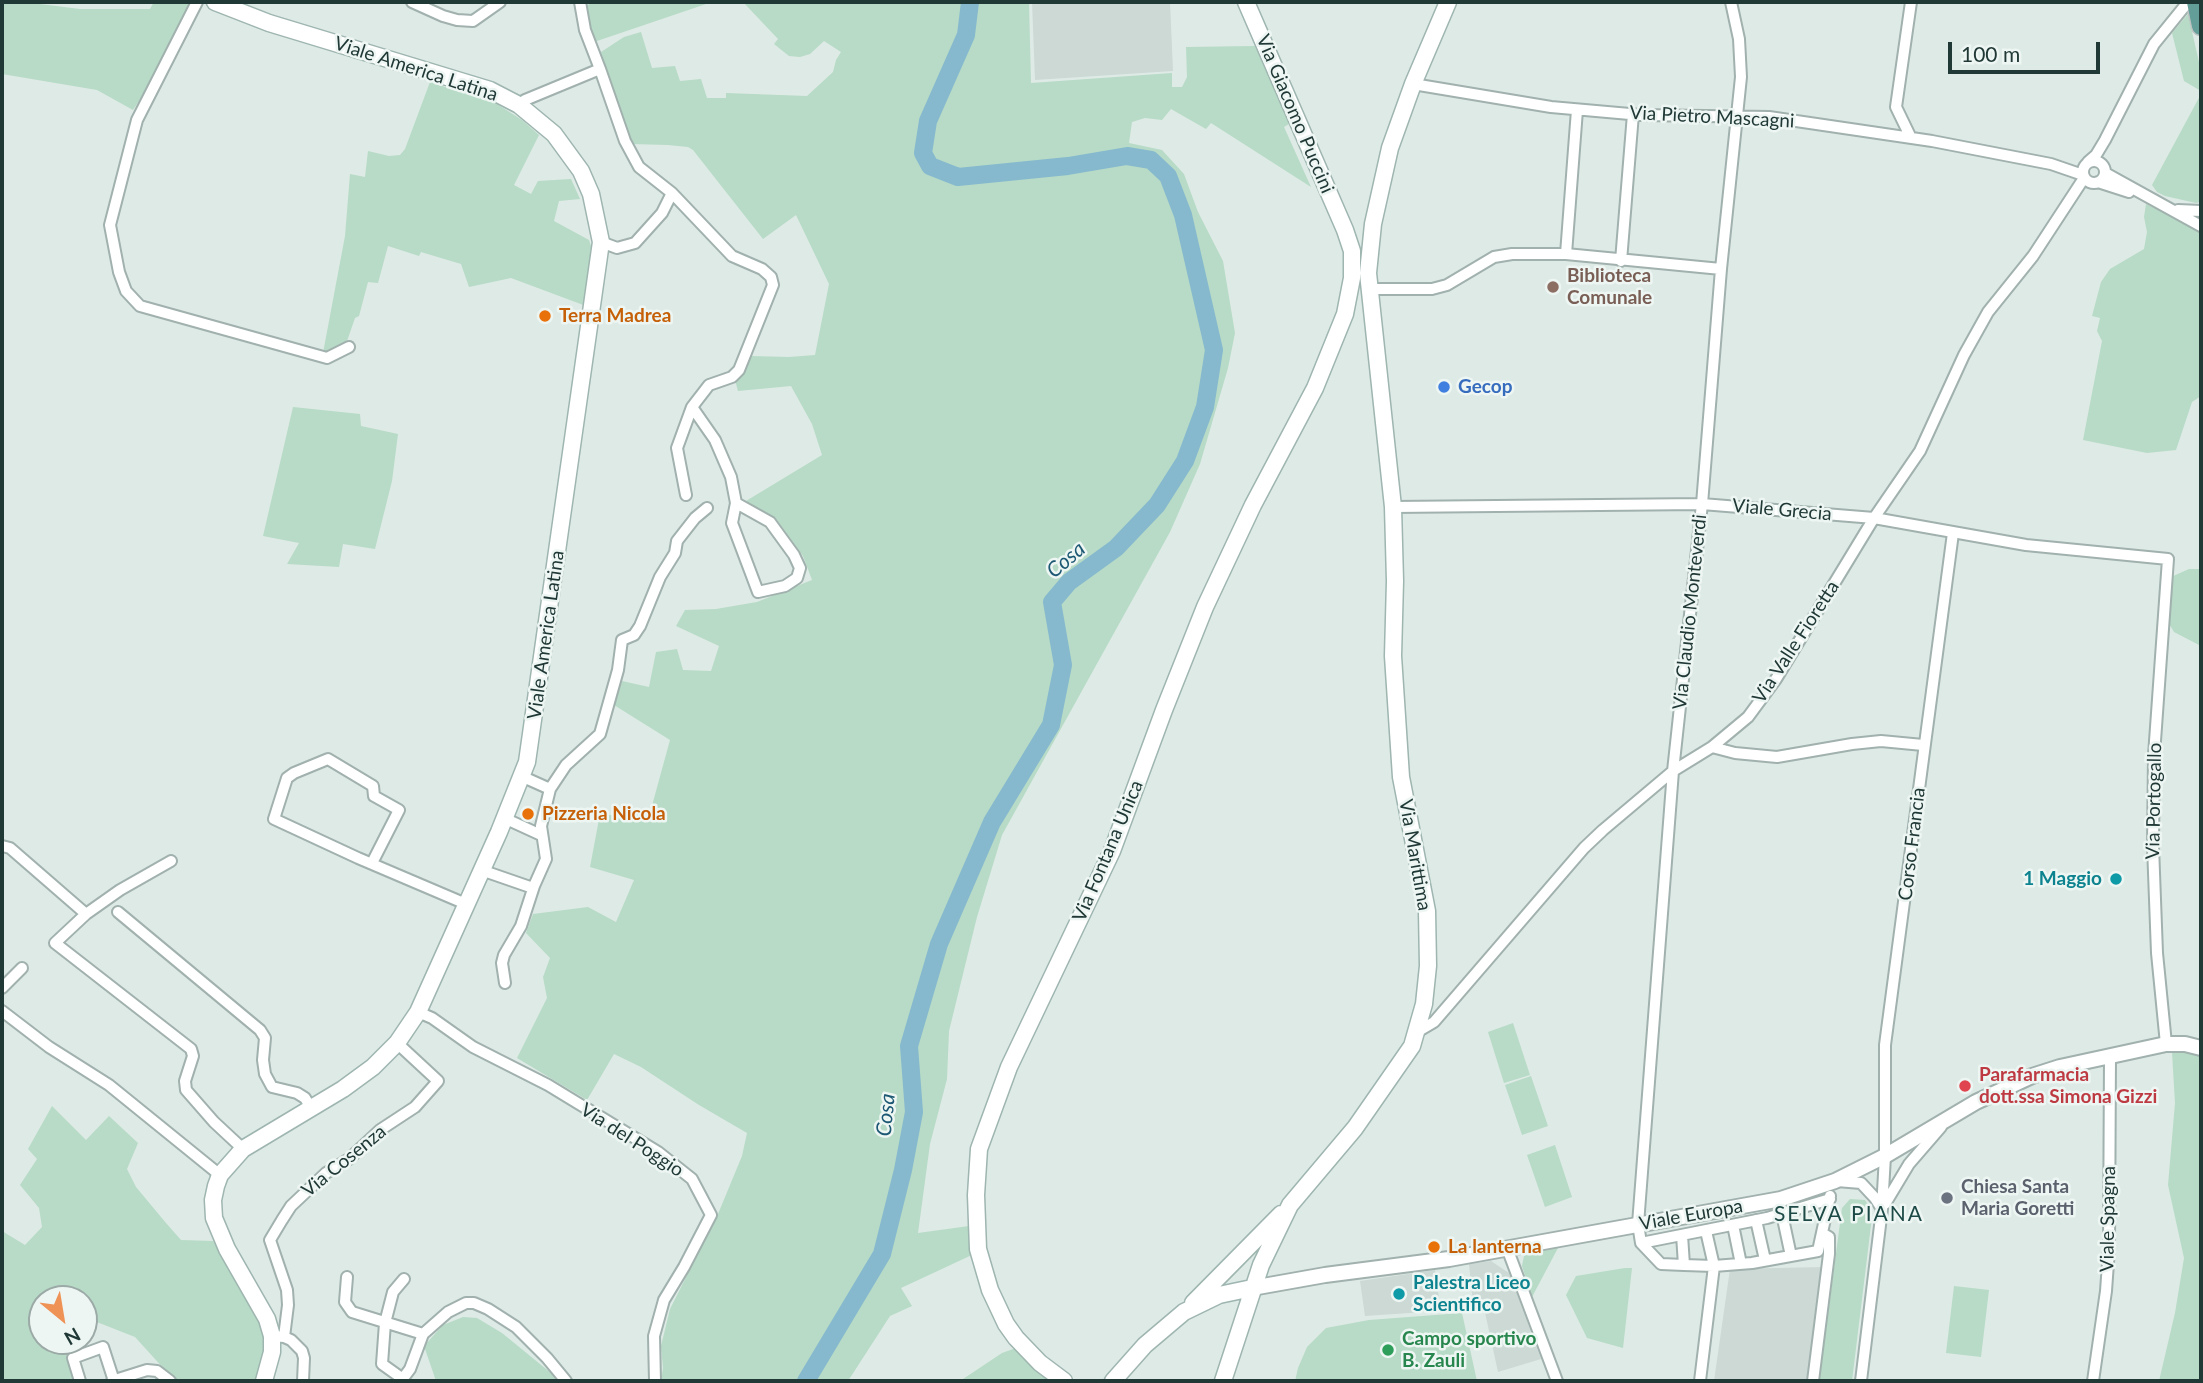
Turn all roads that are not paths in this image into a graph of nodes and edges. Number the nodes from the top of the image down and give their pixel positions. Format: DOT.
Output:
graph roads {
  1 [pos="197,2"];
  2 [pos="215,2"];
  3 [pos="412,2"];
  4 [pos="500,2"];
  5 [pos="580,2"];
  6 [pos="1246,2"];
  7 [pos="1448,2"];
  8 [pos="1731,2"];
  9 [pos="1911,2"];
  10 [pos="2188,2"];
  11 [pos="2196,2"];
  12 [pos="2201,26"];
  13 [pos="600,69"];
  14 [pos="1413,84"];
  15 [pos="519,105"];
  16 [pos="1577,110"];
  17 [pos="1633,114"];
  18 [pos="1738,116"];
  19 [pos="1911,138"];
  20 [pos="2105,140"];
  21 [pos="2087,163"];
  22 [pos="2052,164"];
  23 [pos="2094,176"];
  24 [pos="672,193"];
  25 [pos="2165,206"];
  26 [pos="2201,211"];
  27 [pos="1373,224"];
  28 [pos="2201,226"];
  29 [pos="1344,228"];
  30 [pos="601,242"];
  31 [pos="1566,254"];
  32 [pos="1621,261"];
  33 [pos="1721,269"];
  34 [pos="1368,281"];
  35 [pos="1343,320"];
  36 [pos="1372,321"];
  37 [pos="349,347"];
  38 [pos="692,407"];
  39 [pos="686,495"];
  40 [pos="736,503"];
  41 [pos="1702,504"];
  42 [pos="1394,507"];
  43 [pos="707,508"];
  44 [pos="1874,518"];
  45 [pos="1953,533"];
  46 [pos="2168,559"];
  47 [pos="1923,745"];
  48 [pos="1712,747"];
  49 [pos="1673,771"];
  50 [pos="521,776"];
  51 [pos="550,789"];
  52 [pos="505,818"];
  53 [pos="541,835"];
  54 [pos="2,845"];
  55 [pos="171,861"];
  56 [pos="372,863"];
  57 [pos="481,870"];
  58 [pos="533,888"];
  59 [pos="466,904"];
  60 [pos="118,912"];
  61 [pos="86,914"];
  62 [pos="22,968"];
  63 [pos="505,983"];
  64 [pos="2,988"];
  65 [pos="2,1011"];
  66 [pos="418,1012"];
  67 [pos="1417,1032"];
  68 [pos="2201,1041"];
  69 [pos="397,1043"];
  70 [pos="2166,1044"];
  71 [pos="2186,1044"];
  72 [pos="2201,1048"];
  73 [pos="2110,1056"];
  74 [pos="311,1108"];
  75 [pos="1952,1115"];
  76 [pos="243,1149"];
  77 [pos="1885,1156"];
  78 [pos="220,1175"];
  79 [pos="1832,1182"];
  80 [pos="1830,1199"];
  81 [pos="1290,1205"];
  82 [pos="1882,1209"];
  83 [pos="1782,1214"];
  84 [pos="1756,1220"];
  85 [pos="1639,1224"];
  86 [pos="1733,1225"];
  87 [pos="1706,1231"];
  88 [pos="1822,1233"];
  89 [pos="1682,1234"];
  90 [pos="1641,1243"];
  91 [pos="1507,1248"];
  92 [pos="1791,1255"];
  93 [pos="1765,1260"];
  94 [pos="1741,1264"];
  95 [pos="1684,1265"];
  96 [pos="1714,1266"];
  97 [pos="347,1277"];
  98 [pos="404,1279"];
  99 [pos="1252,1288"];
  100 [pos="1184,1312"];
  101 [pos="385,1323"];
  102 [pos="423,1334"];
  103 [pos="278,1336"];
  104 [pos="402,1380"];
  105 [pos="80,1381"];
  106 [pos="113,1381"];
  107 [pos="170,1381"];
  108 [pos="264,1381"];
  109 [pos="303,1381"];
  110 [pos="566,1381"];
  111 [pos="655,1381"];
  112 [pos="1064,1381"];
  113 [pos="1113,1381"];
  114 [pos="1223,1381"];
  115 [pos="1557,1381"];
  116 [pos="1700,1381"];
  117 [pos="1813,1381"];
  118 [pos="1860,1381"];
  119 [pos="2093,1381"];
  1 -- 37 [label="street"];
  2 -- 15 [label="main road, Viale America Latina"];
  3 -- 4 [label="street"];
  5 -- 13 [label="street"];
  6 -- 29 [label="main road, Via Giacomo Puccini"];
  7 -- 14 [label="main road, Via Marittima"];
  8 -- 18 [label="street, Via Claudio Monteverdi"];
  9 -- 19 [label="street"];
  10 -- 20 [label="street, Via Valle Fioretta"];
  11 -- 12 [label="main road"];
  13 -- 15 [label="street"];
  13 -- 24 [label="street"];
  14 -- 16 [label="street, Via Pietro Mascagni"];
  14 -- 27 [label="main road, Via Marittima"];
  15 -- 30 [label="main road, Viale America Latina"];
  16 -- 17 [label="street, Via Pietro Mascagni"];
  16 -- 31 [label="street"];
  17 -- 18 [label="street, Via Pietro Mascagni"];
  17 -- 32 [label="street"];
  18 -- 19 [label="street, Via Pietro Mascagni"];
  18 -- 33 [label="street, Via Claudio Monteverdi"];
  19 -- 22 [label="street, Via Pietro Mascagni"];
  20 -- 21 [label="street, Via Valle Fioretta"];
  20 -- 23 [label="street, Via Valle Fioretta"];
  21 -- 22 [label="street, Via Pietro Mascagni"];
  21 -- 23 [label="street"];
  21 -- 23 [label="street, Via Pietro Mascagni"];
  22 -- 23 [label="street, Via Pietro Mascagni"];
  23 -- 25 [label="street, Via Pietro Mascagni"];
  23 -- 44 [label="street, Via Valle Fioretta"];
  24 -- 30 [label="street"];
  24 -- 38 [label="street"];
  25 -- 26 [label="street, Via Pietro Mascagni"];
  25 -- 28 [label="street, Via Pietro Mascagni"];
  27 -- 29 [label="main road"];
  27 -- 34 [label="main road, Via Marittima"];
  29 -- 35 [label="main road, Via Giacomo Puccini"];
  30 -- 50 [label="main road, Viale America Latina"];
  31 -- 32 [label="street"];
  31 -- 34 [label="street"];
  32 -- 33 [label="street"];
  33 -- 41 [label="street, Via Claudio Monteverdi"];
  34 -- 36 [label="main road, Via Marittima"];
  35 -- 36 [label="main road"];
  35 -- 112 [label="main road, Via Fontana Unica"];
  36 -- 42 [label="main road, Via Marittima"];
  38 -- 39 [label="street"];
  38 -- 40 [label="street"];
  40 -- 40 [label="street"];
  41 -- 42 [label="street, Viale Grecia"];
  41 -- 44 [label="street, Viale Grecia"];
  41 -- 49 [label="street, Via Claudio Monteverdi"];
  42 -- 67 [label="main road, Via Marittima"];
  43 -- 51 [label="street"];
  44 -- 45 [label="street, Viale Grecia"];
  44 -- 48 [label="street, Via Valle Fioretta"];
  45 -- 46 [label="street, Viale Grecia"];
  45 -- 47 [label="street, Corso Francia"];
  46 -- 70 [label="street, Via Portogallo"];
  47 -- 48 [label="street"];
  47 -- 77 [label="street, Corso Francia"];
  48 -- 49 [label="street, Via Valle Fioretta"];
  49 -- 67 [label="street, Via Valle Fioretta"];
  49 -- 85 [label="street, Via Claudio Monteverdi"];
  50 -- 51 [label="street"];
  50 -- 52 [label="main road, Viale America Latina"];
  51 -- 53 [label="street"];
  52 -- 53 [label="street"];
  52 -- 57 [label="main road, Viale America Latina"];
  53 -- 58 [label="street"];
  54 -- 61 [label="street"];
  55 -- 61 [label="street"];
  56 -- 56 [label="street"];
  56 -- 59 [label="street"];
  57 -- 58 [label="street"];
  57 -- 59 [label="main road, Viale America Latina"];
  58 -- 63 [label="street"];
  59 -- 66 [label="main road, Viale America Latina"];
  60 -- 74 [label="street"];
  61 -- 76 [label="street"];
  62 -- 64 [label="street"];
  65 -- 78 [label="street"];
  66 -- 69 [label="main road, Viale America Latina"];
  66 -- 111 [label="street, Via del Poggio"];
  67 -- 81 [label="main road, Via Marittima"];
  68 -- 71 [label="street"];
  69 -- 74 [label="main road, Viale America Latina"];
  69 -- 103 [label="street, Via Cosenza"];
  70 -- 71 [label="street, Viale Europa"];
  70 -- 73 [label="street, Viale Europa"];
  71 -- 72 [label="street"];
  73 -- 75 [label="street, Viale Europa"];
  73 -- 119 [label="street, Viale Spagna"];
  74 -- 76 [label="main road, Viale America Latina"];
  75 -- 77 [label="street, Viale Europa"];
  75 -- 82 [label="street"];
  76 -- 78 [label="main road, Viale America Latina"];
  77 -- 79 [label="street, Viale Europa"];
  77 -- 82 [label="street, Corso Francia"];
  78 -- 103 [label="main road"];
  79 -- 80 [label="street"];
  79 -- 82 [label="street"];
  79 -- 85 [label="street, Viale Europa"];
  80 -- 83 [label="street"];
  80 -- 88 [label="street"];
  81 -- 99 [label="main road, Via Marittima"];
  81 -- 100 [label="main road"];
  82 -- 118 [label="street"];
  83 -- 84 [label="street"];
  83 -- 92 [label="street"];
  84 -- 86 [label="street"];
  84 -- 93 [label="street"];
  85 -- 90 [label="street, Via Claudio Monteverdi"];
  85 -- 91 [label="street, Viale Europa"];
  86 -- 87 [label="street"];
  86 -- 94 [label="street"];
  87 -- 89 [label="street"];
  87 -- 96 [label="street"];
  88 -- 92 [label="street"];
  88 -- 117 [label="street"];
  89 -- 90 [label="street"];
  89 -- 95 [label="street"];
  90 -- 95 [label="street"];
  91 -- 99 [label="street, Viale Europa"];
  91 -- 115 [label="street"];
  92 -- 93 [label="street"];
  93 -- 94 [label="street"];
  94 -- 96 [label="street"];
  95 -- 96 [label="street"];
  96 -- 116 [label="street"];
  97 -- 101 [label="street"];
  98 -- 101 [label="street"];
  99 -- 100 [label="main road"];
  99 -- 114 [label="main road, Via Marittima"];
  100 -- 113 [label="main road"];
  101 -- 102 [label="street"];
  101 -- 104 [label="street"];
  102 -- 104 [label="street"];
  102 -- 110 [label="street"];
  103 -- 108 [label="main road"];
  103 -- 109 [label="street"];
  105 -- 106 [label="street"];
  106 -- 107 [label="street"];
}
